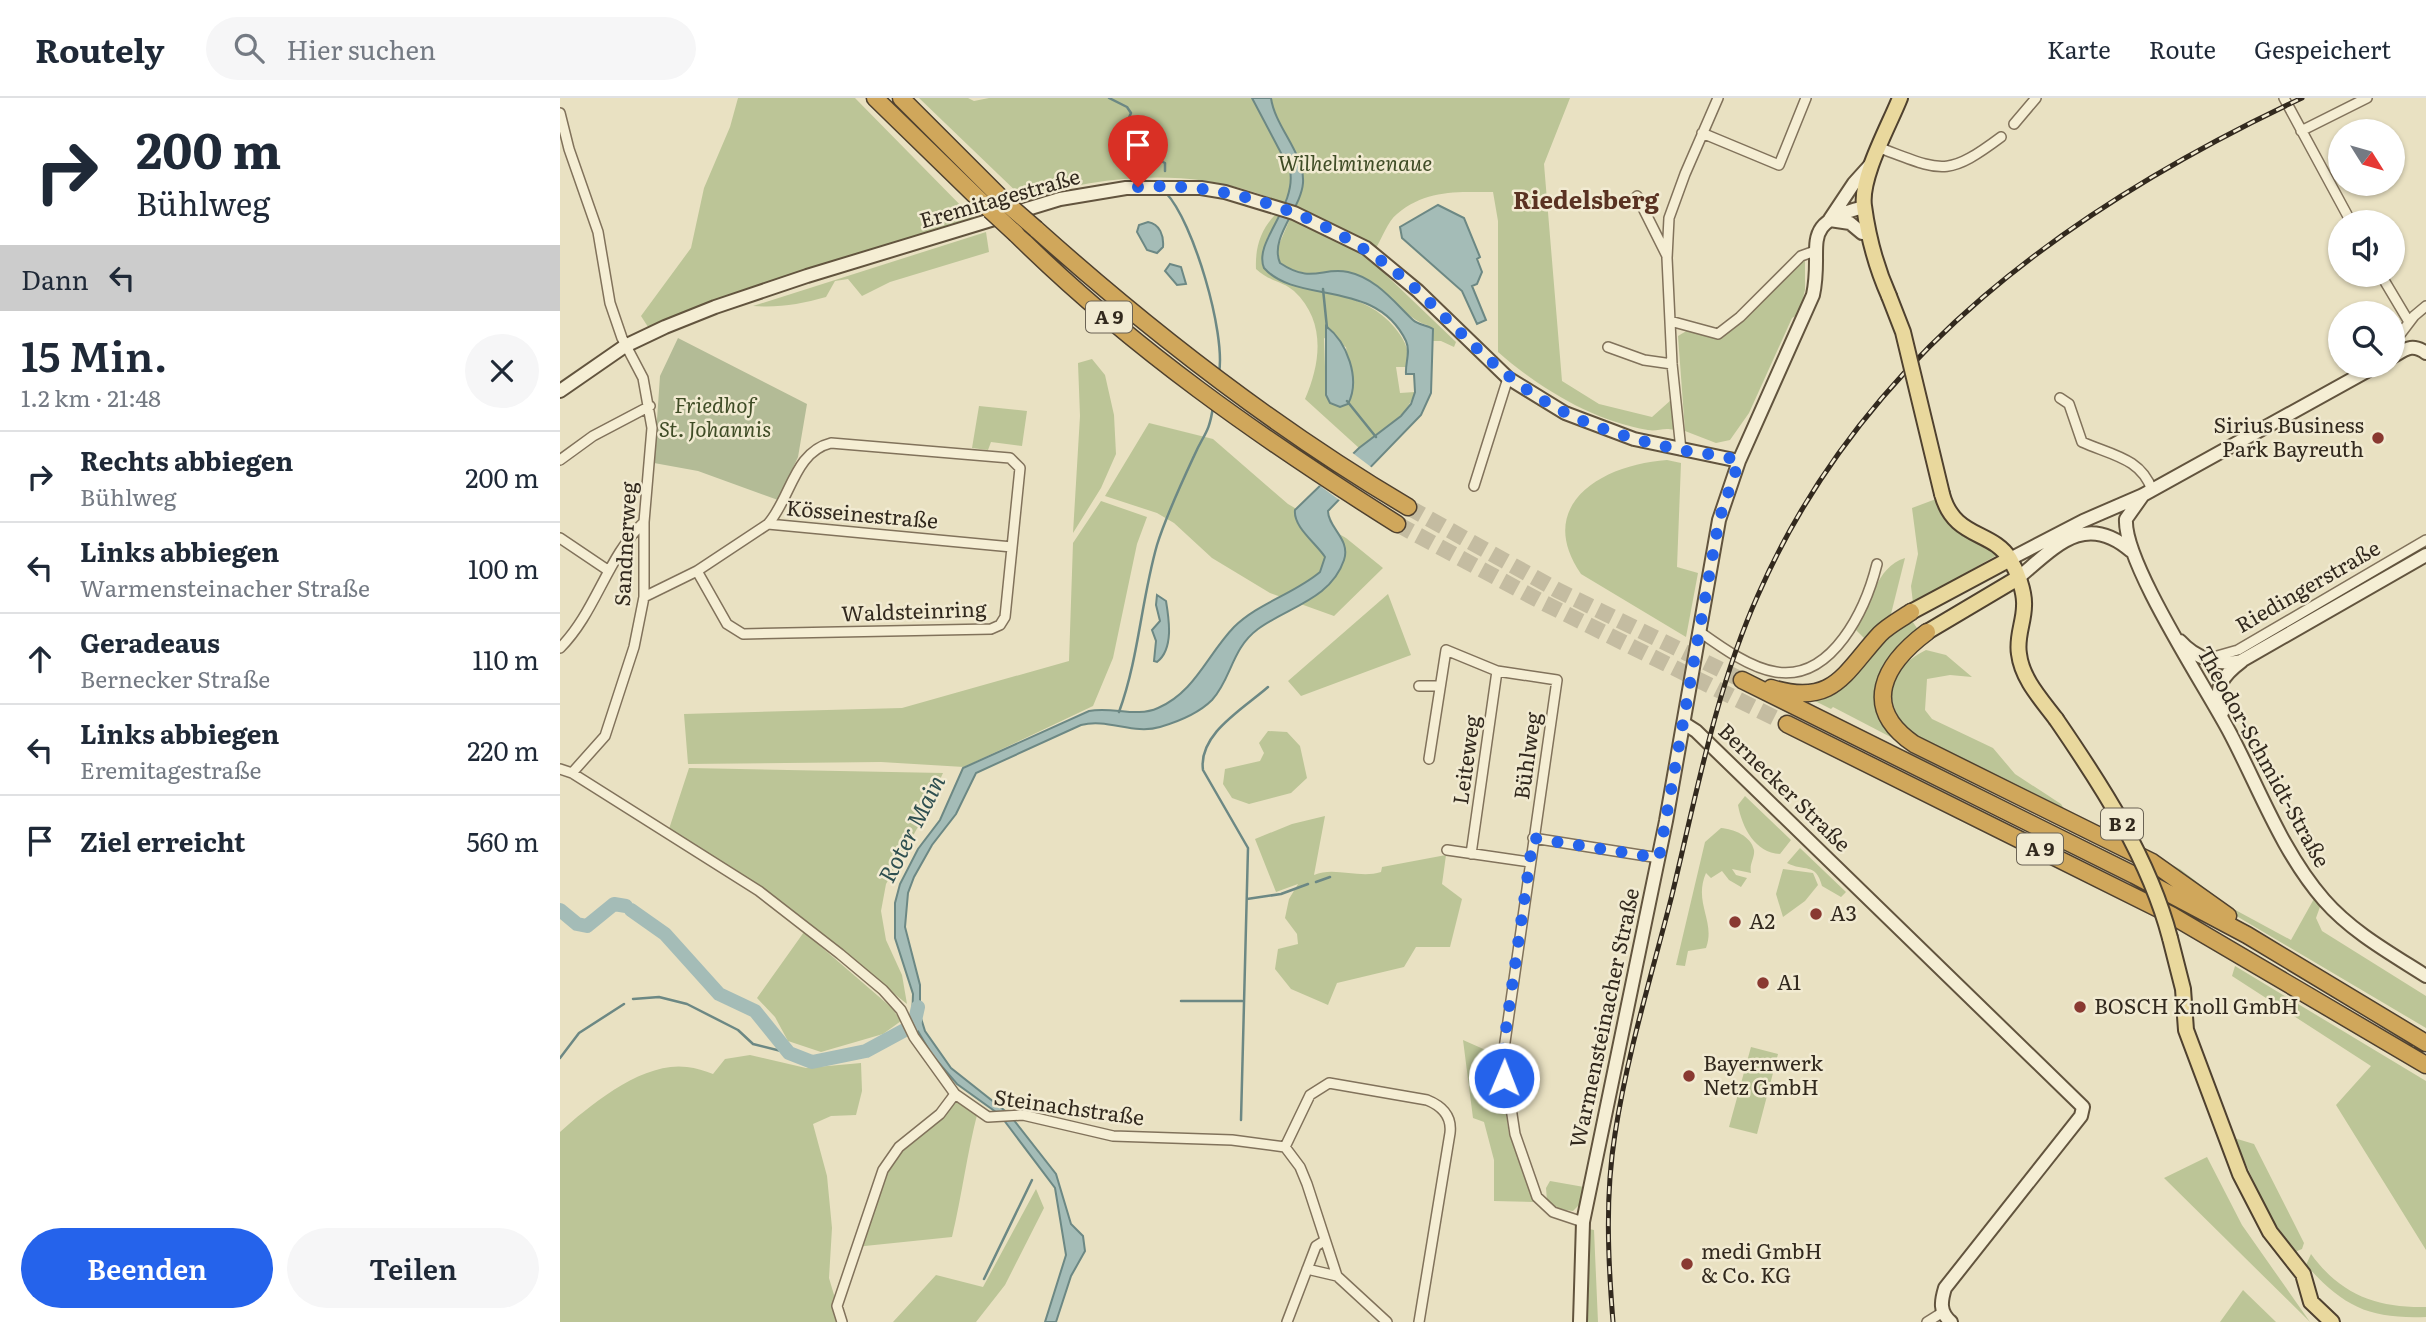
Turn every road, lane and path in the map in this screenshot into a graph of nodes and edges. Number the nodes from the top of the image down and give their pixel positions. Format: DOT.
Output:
graph roads {
  1 [pos="875,98"];
  2 [pos="901,98"];
  3 [pos="1718,98"];
  4 [pos="1806,98"];
  5 [pos="1900,98"];
  6 [pos="2036,98"];
  7 [pos="2367,98"];
  8 [pos="2286,101"];
  9 [pos="560,113"];
  10 [pos="2014,124"];
  11 [pos="2301,131"];
  12 [pos="1702,133"];
  13 [pos="2001,137"];
  14 [pos="1877,154"];
  15 [pos="1637,196"];
  16 [pos="1864,207"];
  17 [pos="2344,210"];
  18 [pos="1830,220"];
  19 [pos="1862,233"];
  20 [pos="1815,251"];
  21 [pos="1667,258"];
  22 [pos="2388,287"];
  23 [pos="2426,306"];
  24 [pos="1670,321"];
  25 [pos="2409,322"];
  26 [pos="2405,328"];
  27 [pos="625,346"];
  28 [pos="1608,347"];
  29 [pos="2405,349"];
  30 [pos="2426,353"];
  31 [pos="1672,364"];
  32 [pos="1508,377"];
  33 [pos="2353,378"];
  34 [pos="560,391"];
  35 [pos="2060,398"];
  36 [pos="650,406"];
  37 [pos="1681,450"];
  38 [pos="560,460"];
  39 [pos="1739,461"];
  40 [pos="1474,486"];
  41 [pos="2148,492"];
  42 [pos="1408,507"];
  43 [pos="644,522"];
  44 [pos="768,523"];
  45 [pos="1397,524"];
  46 [pos="560,537"];
  47 [pos="2426,540"];
  48 [pos="1012,547"];
  49 [pos="2134,554"];
  50 [pos="2426,555"];
  51 [pos="2010,559"];
  52 [pos="1877,564"];
  53 [pos="609,571"];
  54 [pos="696,571"];
  55 [pos="2018,578"];
  56 [pos="644,597"];
  57 [pos="1911,612"];
  58 [pos="1700,632"];
  59 [pos="1927,632"];
  60 [pos="2175,635"];
  61 [pos="560,648"];
  62 [pos="2248,657"];
  63 [pos="2207,659"];
  64 [pos="1497,671"];
  65 [pos="1419,686"];
  66 [pos="1439,687"];
  67 [pos="1685,724"];
  68 [pos="1787,724"];
  69 [pos="2230,733"];
  70 [pos="1429,760"];
  71 [pos="560,769"];
  72 [pos="572,773"];
  73 [pos="1533,838"];
  74 [pos="1447,850"];
  75 [pos="1471,854"];
  76 [pos="1659,858"];
  77 [pos="1529,862"];
  78 [pos="2247,935"];
  79 [pos="2426,976"];
  80 [pos="2426,1043"];
  81 [pos="2402,1051"];
  82 [pos="2426,1065"];
  83 [pos="2426,1073"];
  84 [pos="956,1094"];
  85 [pos="1284,1147"];
  86 [pos="1583,1222"];
  87 [pos="1324,1241"];
  88 [pos="1307,1269"];
  89 [pos="1337,1276"];
  90 [pos="2311,1302"];
  91 [pos="1947,1317"];
  92 [pos="842,1322"];
  93 [pos="1287,1322"];
  94 [pos="1387,1322"];
  95 [pos="1419,1322"];
  96 [pos="1580,1322"];
  97 [pos="1927,1322"];
  98 [pos="2321,1322"];
  99 [pos="2332,1322"];
  1 -- 45 [label="highway, A 9, bridge"];
  2 -- 42 [label="highway, A 9, bridge"];
  3 -- 12 [label="street"];
  4 -- 12 [label="street"];
  5 -- 14 [label="main road"];
  6 -- 10 [label="street"];
  7 -- 11 [label="street"];
  8 -- 11 [label="street"];
  9 -- 27 [label="street, Sandnerweg"];
  11 -- 17 [label="street"];
  12 -- 21 [label="street"];
  13 -- 14 [label="street"];
  14 -- 16 [label="main road"];
  14 -- 18 [label="street, Bernecker Straße"];
  15 -- 21 [label="street"];
  16 -- 18 [label="street"];
  16 -- 51 [label="main road, B 2, bridge"];
  18 -- 19 [label="street"];
  18 -- 20 [label="street, Bernecker Straße"];
  20 -- 24 [label="street"];
  20 -- 39 [label="street, Bernecker Straße"];
  21 -- 24 [label="street"];
  22 -- 25 [label="street"];
  23 -- 25 [label="street"];
  24 -- 31 [label="street"];
  25 -- 26 [label="street"];
  27 -- 32 [label="street, Eremitagestraße"];
  27 -- 34 [label="street, Eremitagestraße"];
  27 -- 36 [label="street, Sandnerweg"];
  28 -- 31 [label="street"];
  29 -- 30 [label="street"];
  31 -- 37 [label="street"];
  32 -- 37 [label="street, Eremitagestraße"];
  32 -- 40 [label="street"];
  33 -- 41 [label="street"];
  35 -- 41 [label="street"];
  36 -- 38 [label="street"];
  36 -- 43 [label="street, Sandnerweg"];
  37 -- 39 [label="street, Eremitagestraße"];
  39 -- 58 [label="street, Bernecker Straße"];
  41 -- 49 [label="street, Theodor-Schmidt-Straße"];
  41 -- 51 [label="street"];
  43 -- 53 [label="street"];
  43 -- 56 [label="street, Sandnerweg"];
  44 -- 48 [label="street, Kösseinestraße"];
  44 -- 48 [label="street, Waldsteinring"];
  44 -- 54 [label="street, Kösseinestraße"];
  46 -- 53 [label="street"];
  47 -- 63 [label="street, Riedingerstraße"];
  48 -- 54 [label="street, Waldsteinring"];
  49 -- 55 [label="street"];
  49 -- 60 [label="street, Theodor-Schmidt-Straße"];
  50 -- 62 [label="street, Riedingerstraße"];
  51 -- 55 [label="main road, B 2"];
  51 -- 57 [label="main road"];
  52 -- 58 [label="street"];
  53 -- 61 [label="street"];
  54 -- 56 [label="street, Kösseinestraße"];
  55 -- 59 [label="main road"];
  55 -- 90 [label="main road, B 2, bridge"];
  56 -- 72 [label="street, Sandnerweg"];
  57 -- 78 [label="highway, A 9"];
  58 -- 67 [label="street, Bernecker Straße"];
  59 -- 78 [label="highway"];
  60 -- 63 [label="street"];
  60 -- 69 [label="street, Theodor-Schmidt-Straße"];
  62 -- 63 [label="street, Riedingerstraße"];
  62 -- 69 [label="street"];
  64 -- 66 [label="street"];
  64 -- 73 [label="street, Bühlweg"];
  64 -- 75 [label="street, Leiteweg"];
  65 -- 66 [label="street"];
  66 -- 70 [label="street"];
  67 -- 76 [label="street, Warmensteinacher Straße"];
  67 -- 91 [label="street, Bernecker Straße"];
  68 -- 81 [label="highway, A 9"];
  69 -- 79 [label="street, Theodor-Schmidt-Straße"];
  71 -- 72 [label="street, Steinachstraße"];
  72 -- 84 [label="street, Steinachstraße"];
  73 -- 76 [label="street"];
  73 -- 77 [label="street, Bühlweg"];
  74 -- 75 [label="street"];
  75 -- 77 [label="street"];
  76 -- 86 [label="street, Warmensteinacher Straße"];
  77 -- 86 [label="street, Bühlweg"];
  78 -- 80 [label="highway, A 9"];
  81 -- 82 [label="highway, A 9"];
  81 -- 83 [label="highway"];
  84 -- 85 [label="street, Steinachstraße"];
  84 -- 92 [label="street"];
  85 -- 87 [label="street"];
  85 -- 95 [label="street"];
  86 -- 96 [label="street, Warmensteinacher Straße"];
  87 -- 88 [label="street"];
  87 -- 89 [label="street"];
  88 -- 89 [label="street"];
  88 -- 93 [label="street"];
  89 -- 94 [label="street"];
  90 -- 98 [label="street"];
  90 -- 99 [label="main road"];
  91 -- 97 [label="street"];
}
